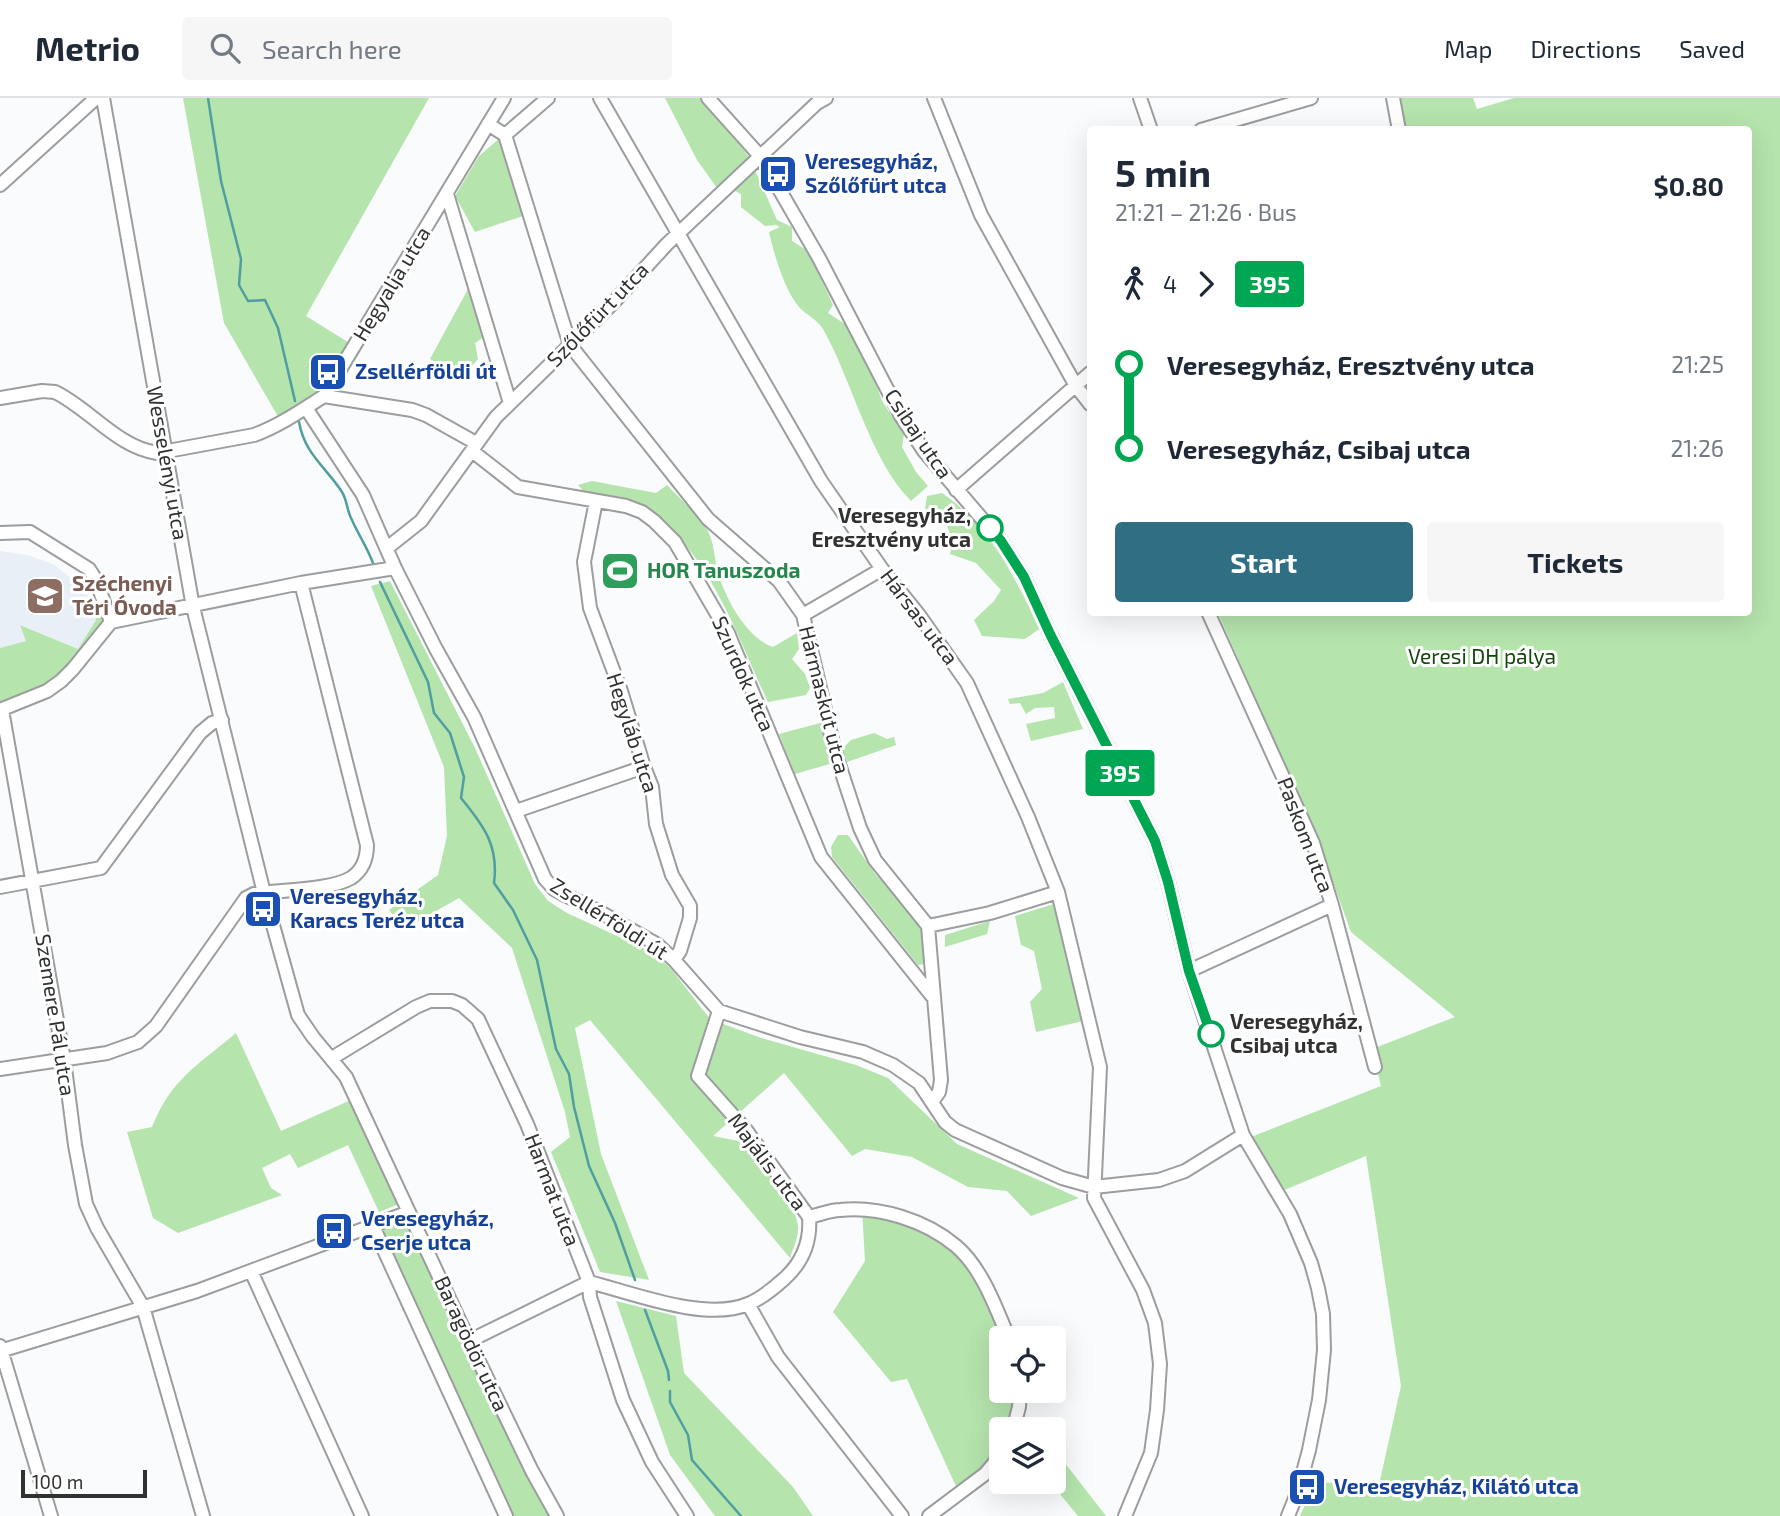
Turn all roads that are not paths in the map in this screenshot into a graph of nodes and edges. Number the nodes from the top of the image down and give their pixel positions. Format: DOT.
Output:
graph roads {
  1 [pos="96,98"];
  2 [pos="103,98"];
  3 [pos="504,98"];
  4 [pos="548,98"];
  5 [pos="600,98"];
  6 [pos="708,98"];
  7 [pos="826,98"];
  8 [pos="934,98"];
  9 [pos="1140,98"];
  10 [pos="1311,98"];
  11 [pos="1393,98"];
  12 [pos="488,124"];
  13 [pos="1150,126"];
  14 [pos="1215,126"];
  15 [pos="1398,126"];
  16 [pos="505,135"];
  17 [pos="760,156"];
  18 [pos="0,185"];
  19 [pos="447,194"];
  20 [pos="678,233"];
  21 [pos="570,345"];
  22 [pos="1087,376"];
  23 [pos="1076,386"];
  24 [pos="324,396"];
  25 [pos="0,398"];
  26 [pos="1087,400"];
  27 [pos="510,404"];
  28 [pos="306,408"];
  29 [pos="474,447"];
  30 [pos="166,453"];
  31 [pos="956,490"];
  32 [pos="596,501"];
  33 [pos="0,533"];
  34 [pos="387,548"];
  35 [pos="395,568"];
  36 [pos="882,569"];
  37 [pos="301,583"];
  38 [pos="193,607"];
  39 [pos="803,615"];
  40 [pos="1210,616"];
  41 [pos="111,622"];
  42 [pos="1,710"];
  43 [pos="222,720"];
  44 [pos="644,767"];
  45 [pos="516,811"];
  46 [pos="32,883"];
  47 [pos="0,887"];
  48 [pos="1058,891"];
  49 [pos="264,892"];
  50 [pos="1332,905"];
  51 [pos="928,926"];
  52 [pos="674,960"];
  53 [pos="1189,971"];
  54 [pos="933,997"];
  55 [pos="719,1011"];
  56 [pos="332,1058"];
  57 [pos="64,1060"];
  58 [pos="1375,1067"];
  59 [pos="0,1069"];
  60 [pos="932,1102"];
  61 [pos="1243,1135"];
  62 [pos="1094,1186"];
  63 [pos="409,1212"];
  64 [pos="808,1217"];
  65 [pos="373,1226"];
  66 [pos="251,1271"];
  67 [pos="589,1282"];
  68 [pos="748,1304"];
  69 [pos="144,1307"];
  70 [pos="1003,1326"];
  71 [pos="469,1341"];
  72 [pos="1,1349"];
  73 [pos="989,1469"];
  74 [pos="51,1516"];
  75 [pos="203,1516"];
  76 [pos="362,1516"];
  77 [pos="506,1516"];
  78 [pos="558,1516"];
  79 [pos="687,1516"];
  80 [pos="902,1516"];
  81 [pos="929,1516"];
  82 [pos="1125,1516"];
  83 [pos="1288,1516"];
  1 -- 18 [label="street"];
  2 -- 30 [label="street, Wesselényi utca"];
  3 -- 12 [label="street, Hegyalja utca"];
  4 -- 16 [label="street"];
  5 -- 20 [label="street, Hársas utca"];
  6 -- 17 [label="street, Csibaj utca"];
  7 -- 17 [label="street, Szőlőfürt utca"];
  8 -- 23 [label="street"];
  9 -- 13 [label="street"];
  10 -- 14 [label="street"];
  11 -- 15 [label="street"];
  12 -- 16 [label="street"];
  12 -- 19 [label="street, Hegyalja utca"];
  16 -- 21 [label="street, Hármaskút utca"];
  17 -- 20 [label="street, Szőlőfürt utca"];
  17 -- 31 [label="street, Csibaj utca"];
  19 -- 24 [label="street, Hegyalja utca"];
  19 -- 27 [label="street"];
  20 -- 21 [label="street, Szőlőfürt utca"];
  20 -- 36 [label="street, Hársas utca"];
  21 -- 27 [label="street, Szőlőfürt utca"];
  21 -- 39 [label="street, Hármaskút utca"];
  22 -- 23 [label="street"];
  23 -- 26 [label="street"];
  23 -- 31 [label="street"];
  24 -- 28 [label="street, Hegyalja utca"];
  24 -- 29 [label="street, Szurdok utca"];
  25 -- 30 [label="street"];
  27 -- 29 [label="street, Szőlőfürt utca"];
  28 -- 30 [label="street, Hegyalja utca"];
  28 -- 34 [label="street, Zsellérföldi út"];
  29 -- 32 [label="street, Szurdok utca"];
  29 -- 34 [label="street, Szőlőfürt utca"];
  30 -- 38 [label="street, Wesselényi utca"];
  31 -- 53 [label="street, Csibaj utca"];
  32 -- 44 [label="street, Hegyláb utca"];
  32 -- 54 [label="street, Szurdok utca"];
  33 -- 41 [label="street"];
  34 -- 35 [label="street, Zsellérföldi út"];
  35 -- 37 [label="street"];
  35 -- 45 [label="street, Zsellérföldi út"];
  36 -- 39 [label="street"];
  36 -- 48 [label="street, Hársas utca"];
  37 -- 38 [label="street"];
  37 -- 49 [label="street"];
  38 -- 41 [label="street"];
  38 -- 43 [label="street, Wesselényi utca"];
  39 -- 51 [label="street, Hármaskút utca"];
  40 -- 50 [label="street, Paskom utca"];
  41 -- 42 [label="street"];
  42 -- 46 [label="street, Szemere Pál utca"];
  43 -- 46 [label="street"];
  43 -- 49 [label="street, Wesselényi utca"];
  44 -- 45 [label="street"];
  44 -- 52 [label="street, Hegyláb utca"];
  45 -- 52 [label="street, Zsellérföldi út"];
  46 -- 47 [label="street"];
  46 -- 57 [label="street, Szemere Pál utca"];
  48 -- 51 [label="street"];
  48 -- 62 [label="street, Hársas utca"];
  49 -- 56 [label="street, Wesselényi utca"];
  49 -- 57 [label="street"];
  50 -- 53 [label="street"];
  50 -- 58 [label="street, Paskom utca"];
  51 -- 54 [label="street"];
  52 -- 55 [label="street, Zsellérföldi út"];
  53 -- 61 [label="street, Csibaj utca"];
  54 -- 60 [label="street"];
  55 -- 60 [label="street"];
  55 -- 64 [label="street, Majális utca"];
  56 -- 63 [label="street, Baragödör utca"];
  56 -- 67 [label="street, Harmat utca"];
  57 -- 59 [label="street"];
  57 -- 69 [label="street, Szemere Pál utca"];
  60 -- 62 [label="street"];
  61 -- 62 [label="street"];
  61 -- 83 [label="street, Csibaj utca"];
  62 -- 82 [label="street"];
  63 -- 65 [label="street"];
  63 -- 71 [label="street, Baragödör utca"];
  64 -- 68 [label="street, Majális utca"];
  64 -- 70 [label="street"];
  65 -- 66 [label="street"];
  65 -- 77 [label="street"];
  66 -- 69 [label="street"];
  66 -- 76 [label="street"];
  67 -- 68 [label="street, Majális utca"];
  67 -- 71 [label="street"];
  67 -- 79 [label="street, Harmat utca"];
  68 -- 80 [label="street"];
  69 -- 72 [label="street"];
  69 -- 75 [label="street, Szemere Pál utca"];
  71 -- 78 [label="street, Baragödör utca"];
  72 -- 74 [label="street"];
  73 -- 81 [label="street"];
}
